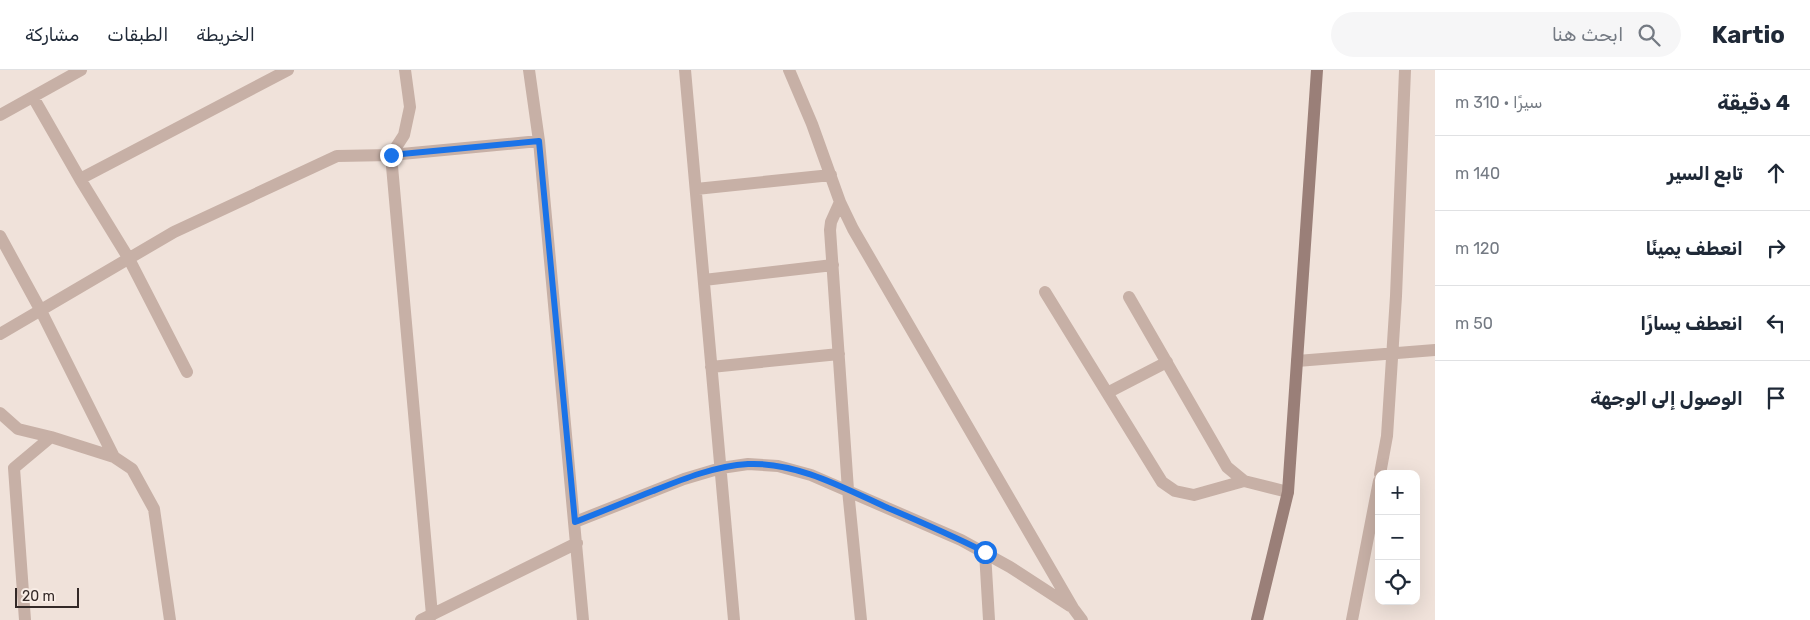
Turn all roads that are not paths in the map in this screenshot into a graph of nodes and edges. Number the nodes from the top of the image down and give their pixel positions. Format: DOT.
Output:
graph roads {
  1 [pos="82,70"];
  2 [pos="288,70"];
  3 [pos="405,70"];
  4 [pos="529,70"];
  5 [pos="685,70"];
  6 [pos="789,70"];
  7 [pos="1317,70"];
  8 [pos="1404,70"];
  9 [pos="33,97"];
  10 [pos="0,115"];
  11 [pos="539,141"];
  12 [pos="391,155"];
  13 [pos="831,175"];
  14 [pos="80,179"];
  15 [pos="696,189"];
  16 [pos="840,202"];
  17 [pos="0,236"];
  18 [pos="129,258"];
  19 [pos="833,265"];
  20 [pos="704,280"];
  21 [pos="1045,292"];
  22 [pos="1129,297"];
  23 [pos="40,311"];
  24 [pos="0,334"];
  25 [pos="1435,350"];
  26 [pos="839,354"];
  27 [pos="1392,354"];
  28 [pos="1297,361"];
  29 [pos="1166,362"];
  30 [pos="711,368"];
  31 [pos="187,372"];
  32 [pos="1107,393"];
  33 [pos="0,413"];
  34 [pos="51,437"];
  35 [pos="114,457"];
  36 [pos="720,468"];
  37 [pos="1381,470"];
  38 [pos="1244,480"];
  39 [pos="848,490"];
  40 [pos="1288,492"];
  41 [pos="1375,502"];
  42 [pos="575,522"];
  43 [pos="577,543"];
  44 [pos="985,552"];
  45 [pos="1073,608"];
  46 [pos="426,617"];
  47 [pos="25,620"];
  48 [pos="170,620"];
  49 [pos="583,620"];
  50 [pos="734,620"];
  51 [pos="861,620"];
  52 [pos="989,620"];
  53 [pos="1082,620"];
  54 [pos="1257,620"];
  55 [pos="1352,620"];
  1 -- 9 [label="street"];
  2 -- 14 [label="street"];
  3 -- 12 [label="street"];
  4 -- 11 [label="street"];
  5 -- 15 [label="street"];
  6 -- 13 [label="street"];
  7 -- 28 [label="street"];
  8 -- 27 [label="street"];
  9 -- 10 [label="street"];
  9 -- 14 [label="street"];
  11 -- 12 [label="street"];
  11 -- 42 [label="street"];
  12 -- 18 [label="street"];
  12 -- 46 [label="street"];
  13 -- 15 [label="street"];
  13 -- 16 [label="street"];
  14 -- 18 [label="street"];
  15 -- 20 [label="street"];
  16 -- 19 [label="street"];
  16 -- 45 [label="street"];
  17 -- 23 [label="street"];
  18 -- 23 [label="street"];
  18 -- 31 [label="street"];
  19 -- 20 [label="street"];
  19 -- 26 [label="street"];
  20 -- 30 [label="street"];
  21 -- 32 [label="street"];
  22 -- 29 [label="street"];
  23 -- 24 [label="street"];
  23 -- 35 [label="street"];
  25 -- 27 [label="street"];
  26 -- 30 [label="street"];
  26 -- 39 [label="street"];
  27 -- 28 [label="street"];
  27 -- 37 [label="street"];
  28 -- 40 [label="street"];
  29 -- 32 [label="street"];
  29 -- 38 [label="street"];
  30 -- 36 [label="street"];
  32 -- 38 [label="street"];
  33 -- 34 [label="street"];
  34 -- 35 [label="street"];
  34 -- 47 [label="street"];
  35 -- 48 [label="street"];
  36 -- 39 [label="street"];
  36 -- 42 [label="street"];
  36 -- 50 [label="street"];
  38 -- 40 [label="street"];
  39 -- 44 [label="street"];
  39 -- 51 [label="street"];
  40 -- 54 [label="street"];
  41 -- 55 [label="street"];
  42 -- 43 [label="street"];
  43 -- 46 [label="street"];
  43 -- 49 [label="street"];
  44 -- 45 [label="street"];
  44 -- 52 [label="street"];
  45 -- 53 [label="street"];
}
